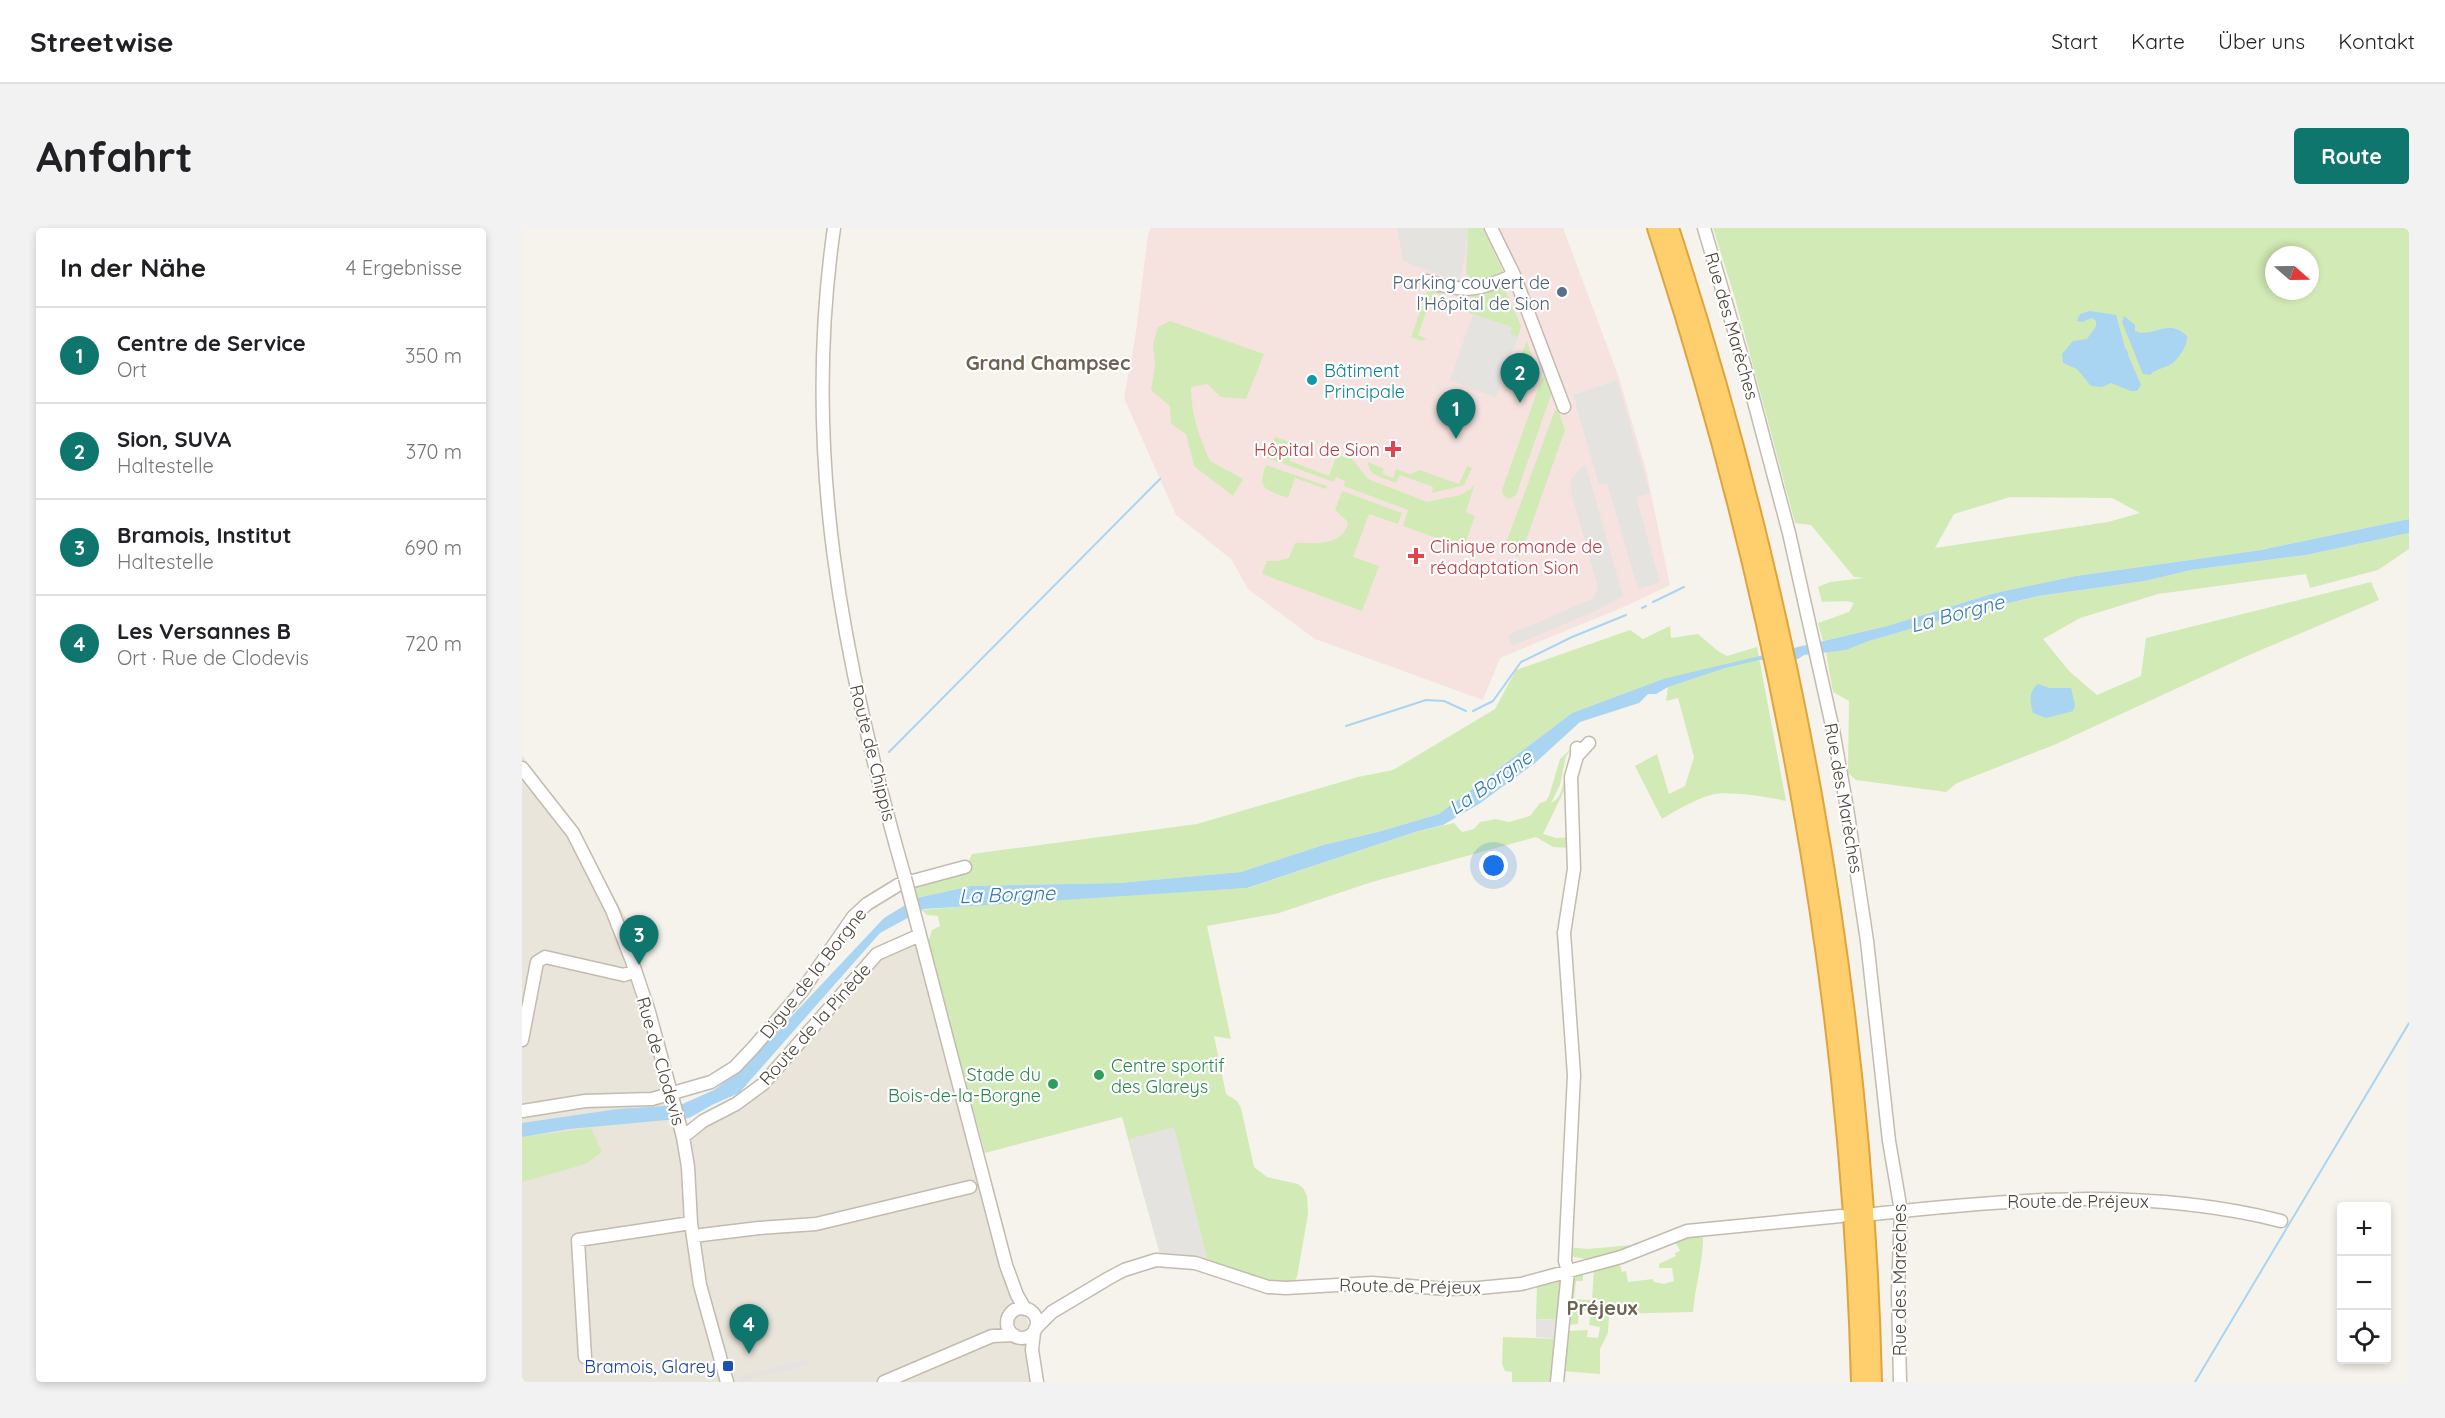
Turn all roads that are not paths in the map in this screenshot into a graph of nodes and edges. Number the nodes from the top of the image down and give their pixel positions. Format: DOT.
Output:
graph roads {
  1 [pos="834,228"];
  2 [pos="1491,228"];
  3 [pos="1652,228"];
  4 [pos="1656,228"];
  5 [pos="1670,228"];
  6 [pos="1704,228"];
  7 [pos="1514,275"];
  8 [pos="1673,280"];
  9 [pos="1427,281"];
  10 [pos="1564,407"];
  11 [pos="1760,572"];
  12 [pos="1796,738"];
  13 [pos="1589,743"];
  14 [pos="522,768"];
  15 [pos="965,867"];
  16 [pos="920,935"];
  17 [pos="635,971"];
  18 [pos="522,1040"];
  19 [pos="671,1095"];
  20 [pos="522,1111"];
  21 [pos="682,1137"];
  22 [pos="970,1187"];
  23 [pos="1901,1211"];
  24 [pos="1874,1214"];
  25 [pos="1841,1216"];
  26 [pos="2281,1221"];
  27 [pos="691,1223"];
  28 [pos="693,1236"];
  29 [pos="1006,1265"];
  30 [pos="1568,1271"];
  31 [pos="1058,1308"];
  32 [pos="1027,1310"];
  33 [pos="1009,1316"];
  34 [pos="1035,1330"];
  35 [pos="992,1336"];
  36 [pos="1015,1336"];
  37 [pos="585,1357"];
  38 [pos="727,1382"];
  39 [pos="884,1382"];
  40 [pos="1037,1382"];
  41 [pos="1557,1382"];
  42 [pos="1860,1382"];
  43 [pos="1873,1382"];
  44 [pos="1900,1382"];
  1 -- 16 [label="street, Route de Chippis, bridge"];
  2 -- 7 [label="street"];
  3 -- 8 [label="highway"];
  4 -- 8 [label="highway"];
  5 -- 11 [label="highway"];
  6 -- 23 [label="street, Rue des Marèches"];
  7 -- 9 [label="street"];
  7 -- 10 [label="street"];
  8 -- 11 [label="highway"];
  11 -- 12 [label="highway"];
  12 -- 42 [label="highway"];
  12 -- 43 [label="highway"];
  13 -- 30 [label="street"];
  14 -- 17 [label="street, Rue de Clodevis"];
  15 -- 19 [label="street, Digue de la Borgne"];
  16 -- 21 [label="street, Route de la Pinède"];
  16 -- 29 [label="street, Route de Chippis"];
  17 -- 18 [label="street"];
  17 -- 19 [label="street, Rue de Clodevis"];
  19 -- 20 [label="street, Digue de la Borgne"];
  19 -- 21 [label="street, Rue de Clodevis"];
  21 -- 27 [label="street, Rue de Clodevis"];
  22 -- 28 [label="street"];
  23 -- 24 [label="street, Route de Préjeux"];
  23 -- 26 [label="street, Route de Préjeux"];
  23 -- 44 [label="street, Rue des Marèches"];
  25 -- 30 [label="street, Route de Préjeux"];
  27 -- 28 [label="street, Rue de Clodevis"];
  27 -- 37 [label="street"];
  28 -- 38 [label="street, Rue de Clodevis"];
  29 -- 32 [label="street, Route de Chippis"];
  29 -- 33 [label="street, Route de Chippis"];
  30 -- 31 [label="street, Route de Préjeux"];
  30 -- 41 [label="street"];
  31 -- 32 [label="street, Route de Préjeux"];
  31 -- 34 [label="street, Route de Préjeux"];
  32 -- 33 [label="street"];
  32 -- 34 [label="street, Route de Chippis"];
  33 -- 35 [label="street"];
  33 -- 36 [label="street, Route de Chippis"];
  34 -- 36 [label="street"];
  34 -- 40 [label="street, Route de Chippis"];
  35 -- 36 [label="street"];
  35 -- 39 [label="street"];
  36 -- 40 [label="street, Route de Chippis"];
}
